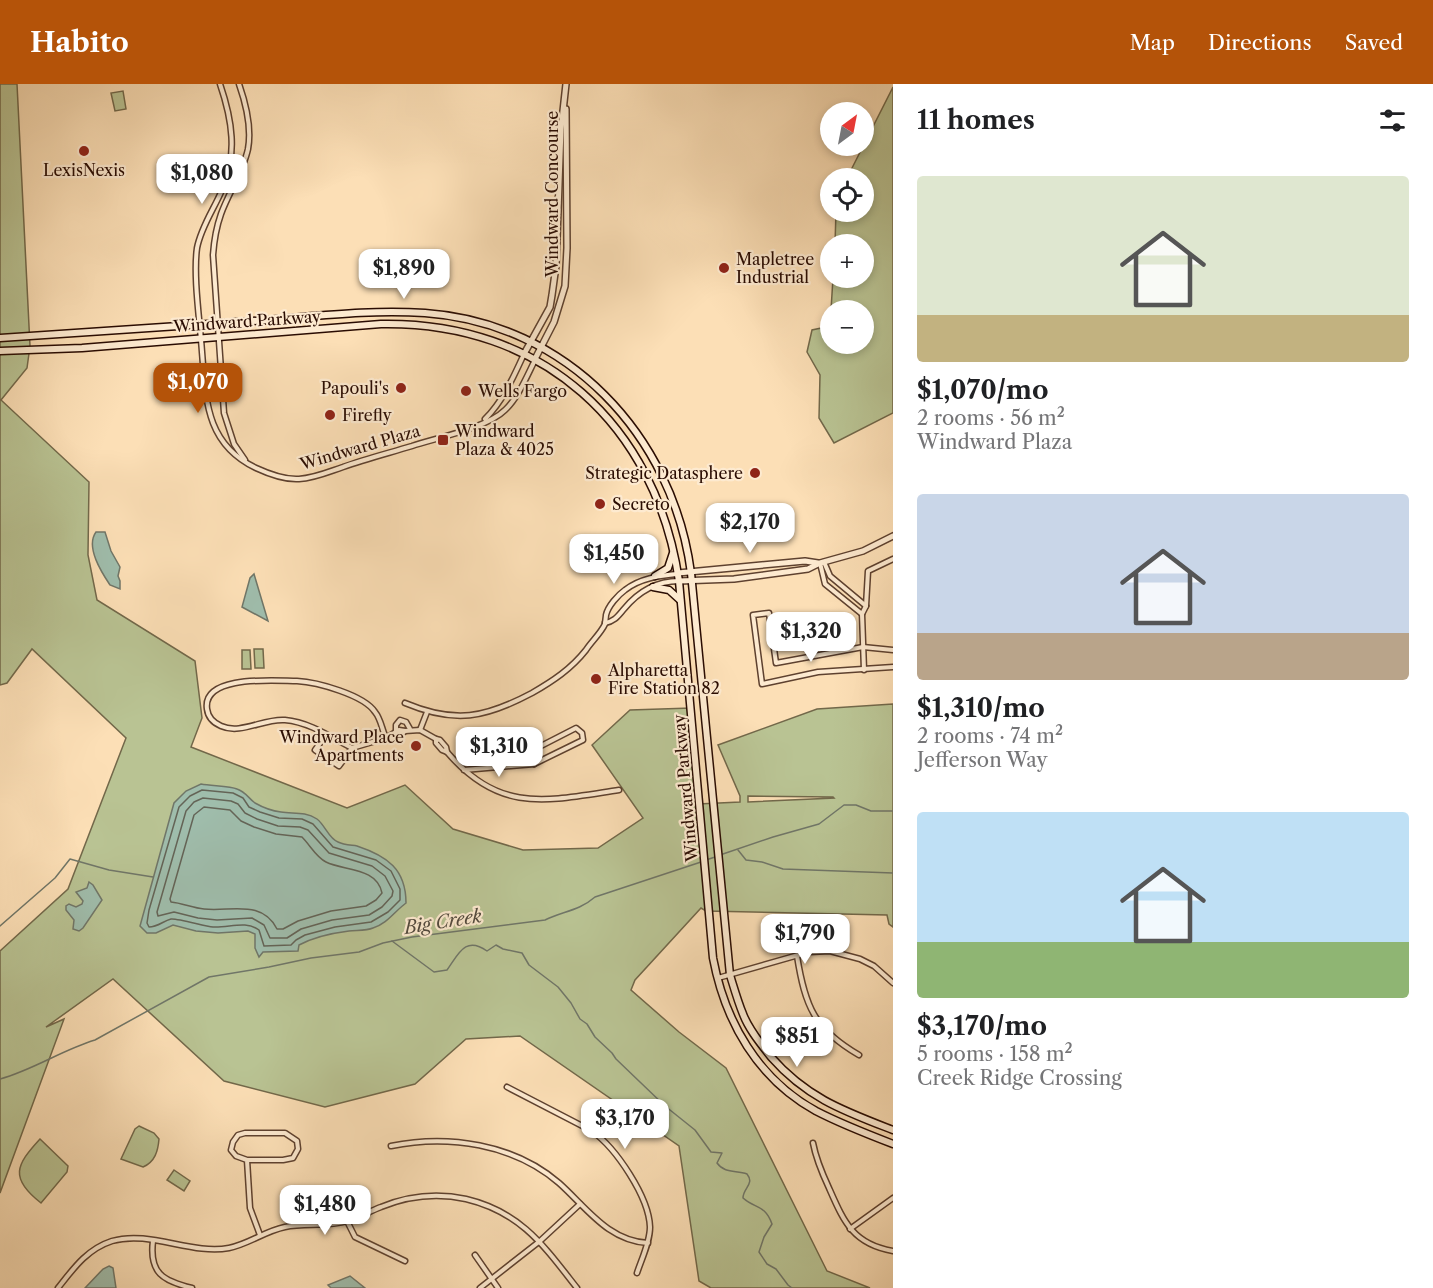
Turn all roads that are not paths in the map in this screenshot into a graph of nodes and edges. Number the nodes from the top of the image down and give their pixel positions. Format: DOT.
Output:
graph roads {
  1 [pos="220,84"];
  2 [pos="239,84"];
  3 [pos="566,84"];
  4 [pos="565,96"];
  5 [pos="217,323"];
  6 [pos="200,324"];
  7 [pos="218,337"];
  8 [pos="0,338"];
  9 [pos="201,338"];
  10 [pos="531,342"];
  11 [pos="541,347"];
  12 [pos="0,351"];
  13 [pos="524,354"];
  14 [pos="535,359"];
  15 [pos="480,423"];
  16 [pos="248,463"];
  17 [pos="893,536"];
  18 [pos="674,549"];
  19 [pos="893,559"];
  20 [pos="774,563"];
  21 [pos="822,563"];
  22 [pos="678,573"];
  23 [pos="691,573"];
  24 [pos="776,574"];
  25 [pos="655,576"];
  26 [pos="830,576"];
  27 [pos="679,581"];
  28 [pos="692,582"];
  29 [pos="825,584"];
  30 [pos="653,586"];
  31 [pos="681,601"];
  32 [pos="866,606"];
  33 [pos="862,614"];
  34 [pos="605,624"];
  35 [pos="863,647"];
  36 [pos="893,650"];
  37 [pos="893,667"];
  38 [pos="864,670"];
  39 [pos="405,703"];
  40 [pos="427,712"];
  41 [pos="410,729"];
  42 [pos="420,730"];
  43 [pos="326,735"];
  44 [pos="396,735"];
  45 [pos="386,738"];
  46 [pos="352,748"];
  47 [pos="534,764"];
  48 [pos="463,770"];
  49 [pos="619,790"];
  50 [pos="796,956"];
  51 [pos="730,975"];
  52 [pos="717,978"];
  53 [pos="893,983"];
  54 [pos="859,1055"];
  55 [pos="507,1087"];
  56 [pos="893,1130"];
  57 [pos="813,1143"];
  58 [pos="893,1144"];
  59 [pos="391,1146"];
  60 [pos="247,1160"];
  61 [pos="893,1198"];
  62 [pos="580,1204"];
  63 [pos="346,1221"];
  64 [pos="850,1229"];
  65 [pos="260,1235"];
  66 [pos="153,1241"];
  67 [pos="540,1241"];
  68 [pos="648,1243"];
  69 [pos="893,1251"];
  70 [pos="475,1255"];
  71 [pos="405,1261"];
  72 [pos="638,1273"];
  73 [pos="491,1279"];
  74 [pos="58,1288"];
  75 [pos="192,1288"];
  76 [pos="480,1288"];
  77 [pos="498,1288"];
  78 [pos="577,1288"];
  1 -- 6 [label="street, Windward Plaza"];
  2 -- 5 [label="street"];
  3 -- 4 [label="street, Windward Concourse"];
  4 -- 10 [label="street, Windward Concourse"];
  4 -- 11 [label="street, Windward Concourse"];
  5 -- 6 [label="main road, Windward Parkway"];
  5 -- 7 [label="street"];
  5 -- 10 [label="main road, Windward Parkway"];
  6 -- 8 [label="main road, Windward Parkway"];
  6 -- 9 [label="street, Windward Plaza"];
  7 -- 9 [label="main road, Windward Parkway"];
  7 -- 13 [label="main road, Windward Parkway"];
  7 -- 16 [label="street"];
  9 -- 12 [label="main road, Windward Parkway"];
  9 -- 16 [label="street, Windward Plaza"];
  10 -- 11 [label="main road, Windward Parkway"];
  10 -- 13 [label="street"];
  11 -- 14 [label="street, Windward Concourse"];
  11 -- 23 [label="main road, Windward Parkway"];
  13 -- 14 [label="main road, Windward Parkway"];
  13 -- 15 [label="street"];
  14 -- 15 [label="street, Windward Plaza"];
  14 -- 18 [label="main road, Windward Parkway"];
  15 -- 16 [label="street, Windward Plaza"];
  17 -- 21 [label="street"];
  18 -- 22 [label="main road, Windward Parkway"];
  18 -- 25 [label="main road"];
  19 -- 32 [label="street"];
  20 -- 21 [label="street"];
  20 -- 23 [label="street"];
  20 -- 24 [label="street"];
  21 -- 24 [label="street"];
  21 -- 26 [label="street"];
  21 -- 29 [label="street"];
  22 -- 23 [label="street"];
  22 -- 25 [label="street"];
  22 -- 27 [label="main road, Windward Parkway"];
  23 -- 28 [label="main road, Windward Parkway"];
  24 -- 28 [label="street"];
  25 -- 34 [label="street"];
  26 -- 29 [label="street"];
  26 -- 32 [label="street"];
  27 -- 28 [label="street"];
  27 -- 30 [label="street"];
  27 -- 31 [label="main road, Windward Parkway"];
  28 -- 51 [label="main road, Windward Parkway"];
  29 -- 33 [label="street"];
  30 -- 31 [label="main road"];
  30 -- 34 [label="street"];
  31 -- 52 [label="main road, Windward Parkway"];
  32 -- 33 [label="street"];
  33 -- 35 [label="street"];
  34 -- 40 [label="street"];
  35 -- 36 [label="street"];
  35 -- 38 [label="street"];
  35 -- 38 [label="street"];
  37 -- 38 [label="street"];
  39 -- 40 [label="street"];
  40 -- 42 [label="street"];
  41 -- 42 [label="street"];
  41 -- 44 [label="street"];
  41 -- 44 [label="street"];
  42 -- 48 [label="street"];
  43 -- 45 [label="street"];
  43 -- 46 [label="street"];
  43 -- 46 [label="street"];
  44 -- 45 [label="street"];
  45 -- 46 [label="street"];
  47 -- 47 [label="street"];
  47 -- 48 [label="street"];
  48 -- 49 [label="street"];
  50 -- 51 [label="street"];
  50 -- 53 [label="street"];
  50 -- 54 [label="street"];
  51 -- 52 [label="street"];
  51 -- 56 [label="main road, Windward Parkway"];
  52 -- 58 [label="main road, Windward Parkway"];
  55 -- 68 [label="street"];
  57 -- 64 [label="street"];
  59 -- 62 [label="street"];
  60 -- 60 [label="street"];
  60 -- 65 [label="street"];
  61 -- 64 [label="street"];
  62 -- 67 [label="street"];
  62 -- 68 [label="street"];
  63 -- 65 [label="street"];
  63 -- 67 [label="street"];
  63 -- 71 [label="street"];
  64 -- 69 [label="street"];
  65 -- 66 [label="street"];
  66 -- 74 [label="street"];
  66 -- 75 [label="street"];
  67 -- 73 [label="street"];
  67 -- 78 [label="street"];
  68 -- 72 [label="street"];
  70 -- 73 [label="street"];
  73 -- 76 [label="street"];
  73 -- 77 [label="street"];
}
